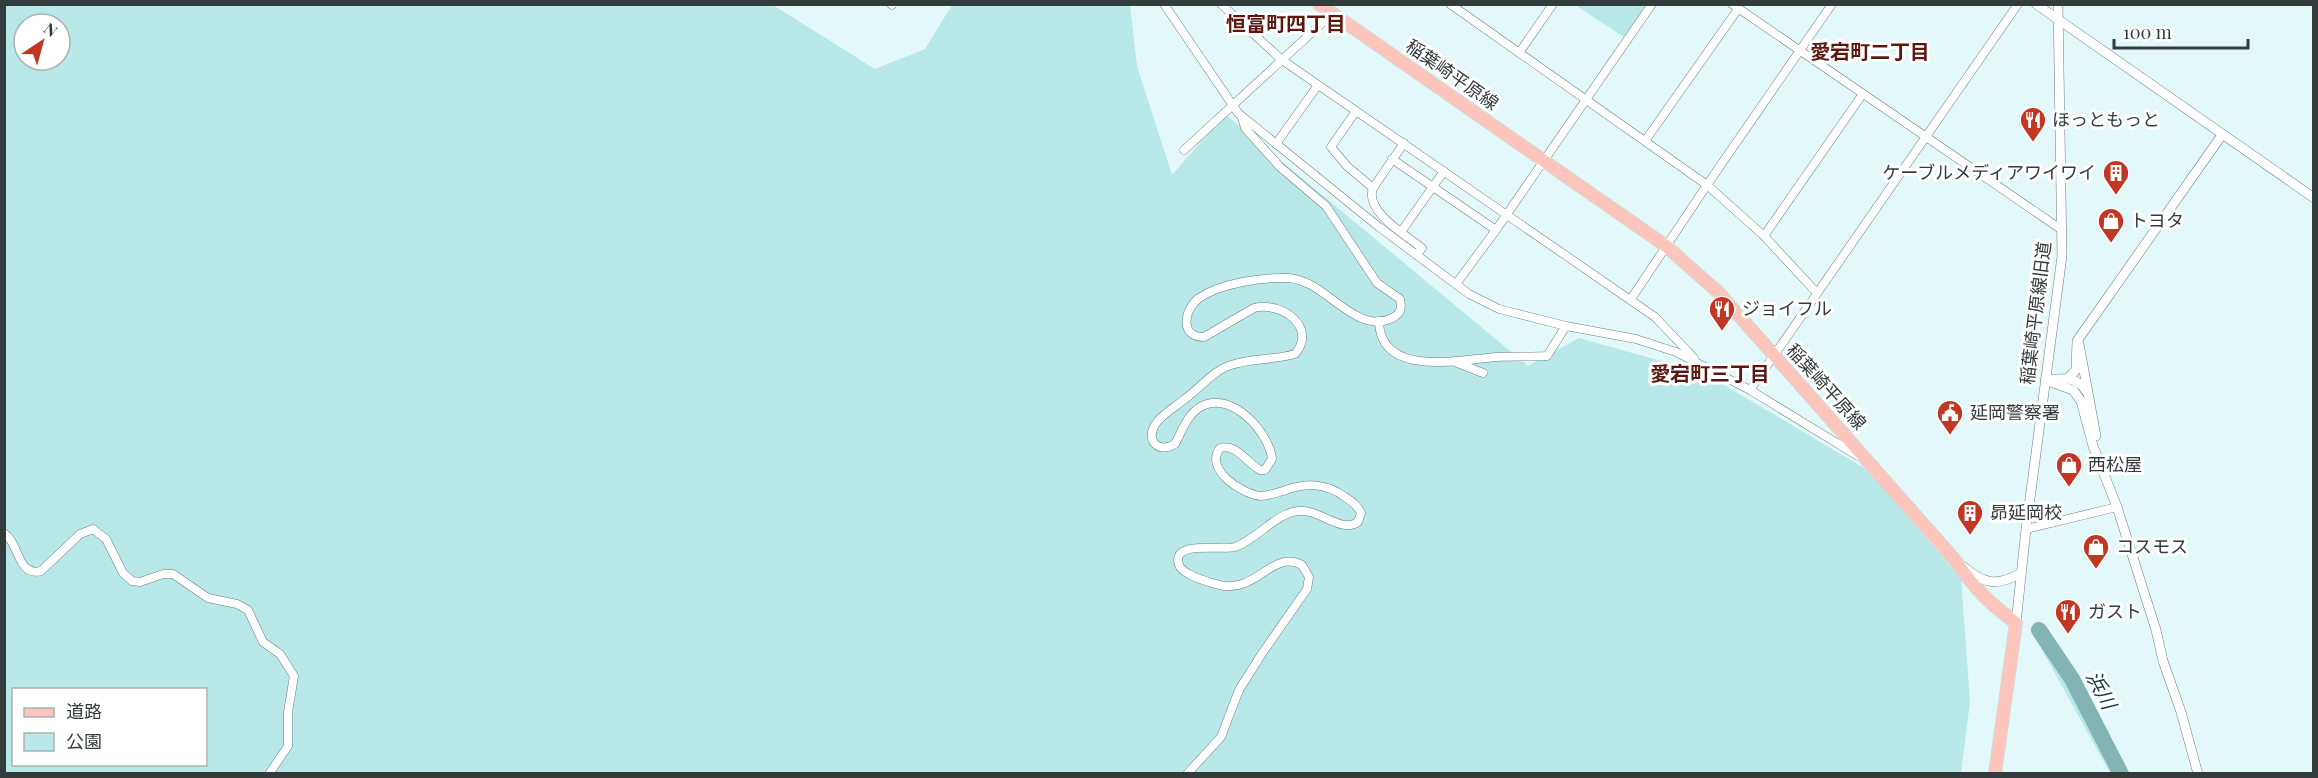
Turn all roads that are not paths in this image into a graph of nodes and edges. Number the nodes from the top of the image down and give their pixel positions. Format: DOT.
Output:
graph roads {
  1 [pos="1164,4"];
  2 [pos="1221,4"];
  3 [pos="1319,4"];
  4 [pos="1553,4"];
  5 [pos="1652,4"];
  6 [pos="1832,4"];
  7 [pos="2018,4"];
  8 [pos="2036,4"];
  9 [pos="2058,4"];
  10 [pos="1452,5"];
  11 [pos="1735,7"];
  12 [pos="1336,9"];
  13 [pos="2060,21"];
  14 [pos="1799,52"];
  15 [pos="1519,53"];
  16 [pos="1282,60"];
  17 [pos="1318,85"];
  18 [pos="1862,95"];
  19 [pos="1586,100"];
  20 [pos="1232,106"];
  21 [pos="1356,111"];
  22 [pos="1242,117"];
  23 [pos="2222,135"];
  24 [pos="1925,138"];
  25 [pos="1645,141"];
  26 [pos="1404,143"];
  27 [pos="1276,144"];
  28 [pos="1184,150"];
  29 [pos="1392,159"];
  30 [pos="1544,160"];
  31 [pos="1444,171"];
  32 [pos="1707,185"];
  33 [pos="1432,187"];
  34 [pos="1373,188"];
  35 [pos="2313,198"];
  36 [pos="1507,214"];
  37 [pos="1496,230"];
  38 [pos="2062,230"];
  39 [pos="1401,232"];
  40 [pos="1764,236"];
  41 [pos="1666,246"];
  42 [pos="1418,255"];
  43 [pos="1456,284"];
  44 [pos="1817,293"];
  45 [pos="1631,299"];
  46 [pos="1379,321"];
  47 [pos="1566,326"];
  48 [pos="2079,338"];
  49 [pos="1774,356"];
  50 [pos="1451,360"];
  51 [pos="1701,364"];
  52 [pos="1483,373"];
  53 [pos="2069,377"];
  54 [pos="2044,380"];
  55 [pos="1750,390"];
  56 [pos="2089,394"];
  57 [pos="1869,462"];
  58 [pos="2101,465"];
  59 [pos="2117,507"];
  60 [pos="2026,529"];
  61 [pos="4,533"];
  62 [pos="1955,560"];
  63 [pos="2021,573"];
  64 [pos="2016,623"];
  65 [pos="269,774"];
  66 [pos="1187,774"];
  67 [pos="1995,774"];
  68 [pos="2198,774"];
  1 -- 20 [label="street"];
  2 -- 16 [label="street"];
  3 -- 12 [label="main road, 稲葉崎平原線"];
  4 -- 15 [label="street"];
  5 -- 19 [label="street"];
  6 -- 14 [label="street"];
  7 -- 24 [label="street"];
  8 -- 13 [label="street"];
  9 -- 13 [label="street, 稲葉崎平原線旧道"];
  10 -- 15 [label="street"];
  11 -- 14 [label="street"];
  11 -- 25 [label="street"];
  12 -- 16 [label="street"];
  12 -- 30 [label="main road, 稲葉崎平原線"];
  13 -- 23 [label="street"];
  13 -- 38 [label="street, 稲葉崎平原線旧道"];
  14 -- 18 [label="street"];
  14 -- 32 [label="street"];
  15 -- 19 [label="street"];
  16 -- 17 [label="street"];
  16 -- 20 [label="street"];
  17 -- 21 [label="street"];
  17 -- 27 [label="street"];
  18 -- 24 [label="street"];
  18 -- 40 [label="street"];
  19 -- 25 [label="street"];
  19 -- 30 [label="street"];
  20 -- 22 [label="street"];
  20 -- 28 [label="street"];
  21 -- 26 [label="street"];
  21 -- 34 [label="street"];
  22 -- 27 [label="street"];
  22 -- 46 [label="street"];
  23 -- 35 [label="street"];
  23 -- 48 [label="street"];
  24 -- 38 [label="street"];
  24 -- 44 [label="street"];
  25 -- 32 [label="street"];
  26 -- 29 [label="street"];
  26 -- 31 [label="street"];
  27 -- 42 [label="street"];
  29 -- 33 [label="street"];
  29 -- 34 [label="street"];
  30 -- 36 [label="street"];
  30 -- 41 [label="main road, 稲葉崎平原線"];
  31 -- 33 [label="street"];
  31 -- 36 [label="street"];
  32 -- 40 [label="street"];
  32 -- 41 [label="street"];
  33 -- 37 [label="street"];
  33 -- 39 [label="street"];
  34 -- 39 [label="street"];
  36 -- 37 [label="street"];
  36 -- 45 [label="street"];
  37 -- 43 [label="street"];
  38 -- 54 [label="street, 稲葉崎平原線旧道"];
  39 -- 42 [label="street"];
  40 -- 44 [label="street"];
  41 -- 45 [label="street"];
  41 -- 49 [label="main road, 稲葉崎平原線"];
  42 -- 43 [label="street"];
  43 -- 47 [label="street"];
  44 -- 49 [label="street"];
  45 -- 51 [label="street"];
  46 -- 50 [label="street"];
  46 -- 66 [label="street"];
  47 -- 50 [label="street"];
  47 -- 51 [label="street"];
  48 -- 53 [label="street"];
  48 -- 56 [label="street"];
  49 -- 55 [label="street"];
  49 -- 57 [label="main road, 稲葉崎平原線"];
  50 -- 52 [label="street"];
  51 -- 55 [label="street"];
  53 -- 54 [label="street"];
  53 -- 56 [label="street"];
  54 -- 58 [label="street"];
  54 -- 60 [label="street, 稲葉崎平原線旧道"];
  55 -- 57 [label="street"];
  56 -- 58 [label="street"];
  57 -- 62 [label="main road, 稲葉崎平原線"];
  58 -- 59 [label="street"];
  59 -- 60 [label="street"];
  59 -- 68 [label="street"];
  60 -- 63 [label="street, 稲葉崎平原線旧道"];
  61 -- 65 [label="street"];
  62 -- 63 [label="street"];
  62 -- 64 [label="main road, 稲葉崎平原線"];
  63 -- 64 [label="street, 稲葉崎平原線旧道"];
  64 -- 67 [label="main road"];
}
